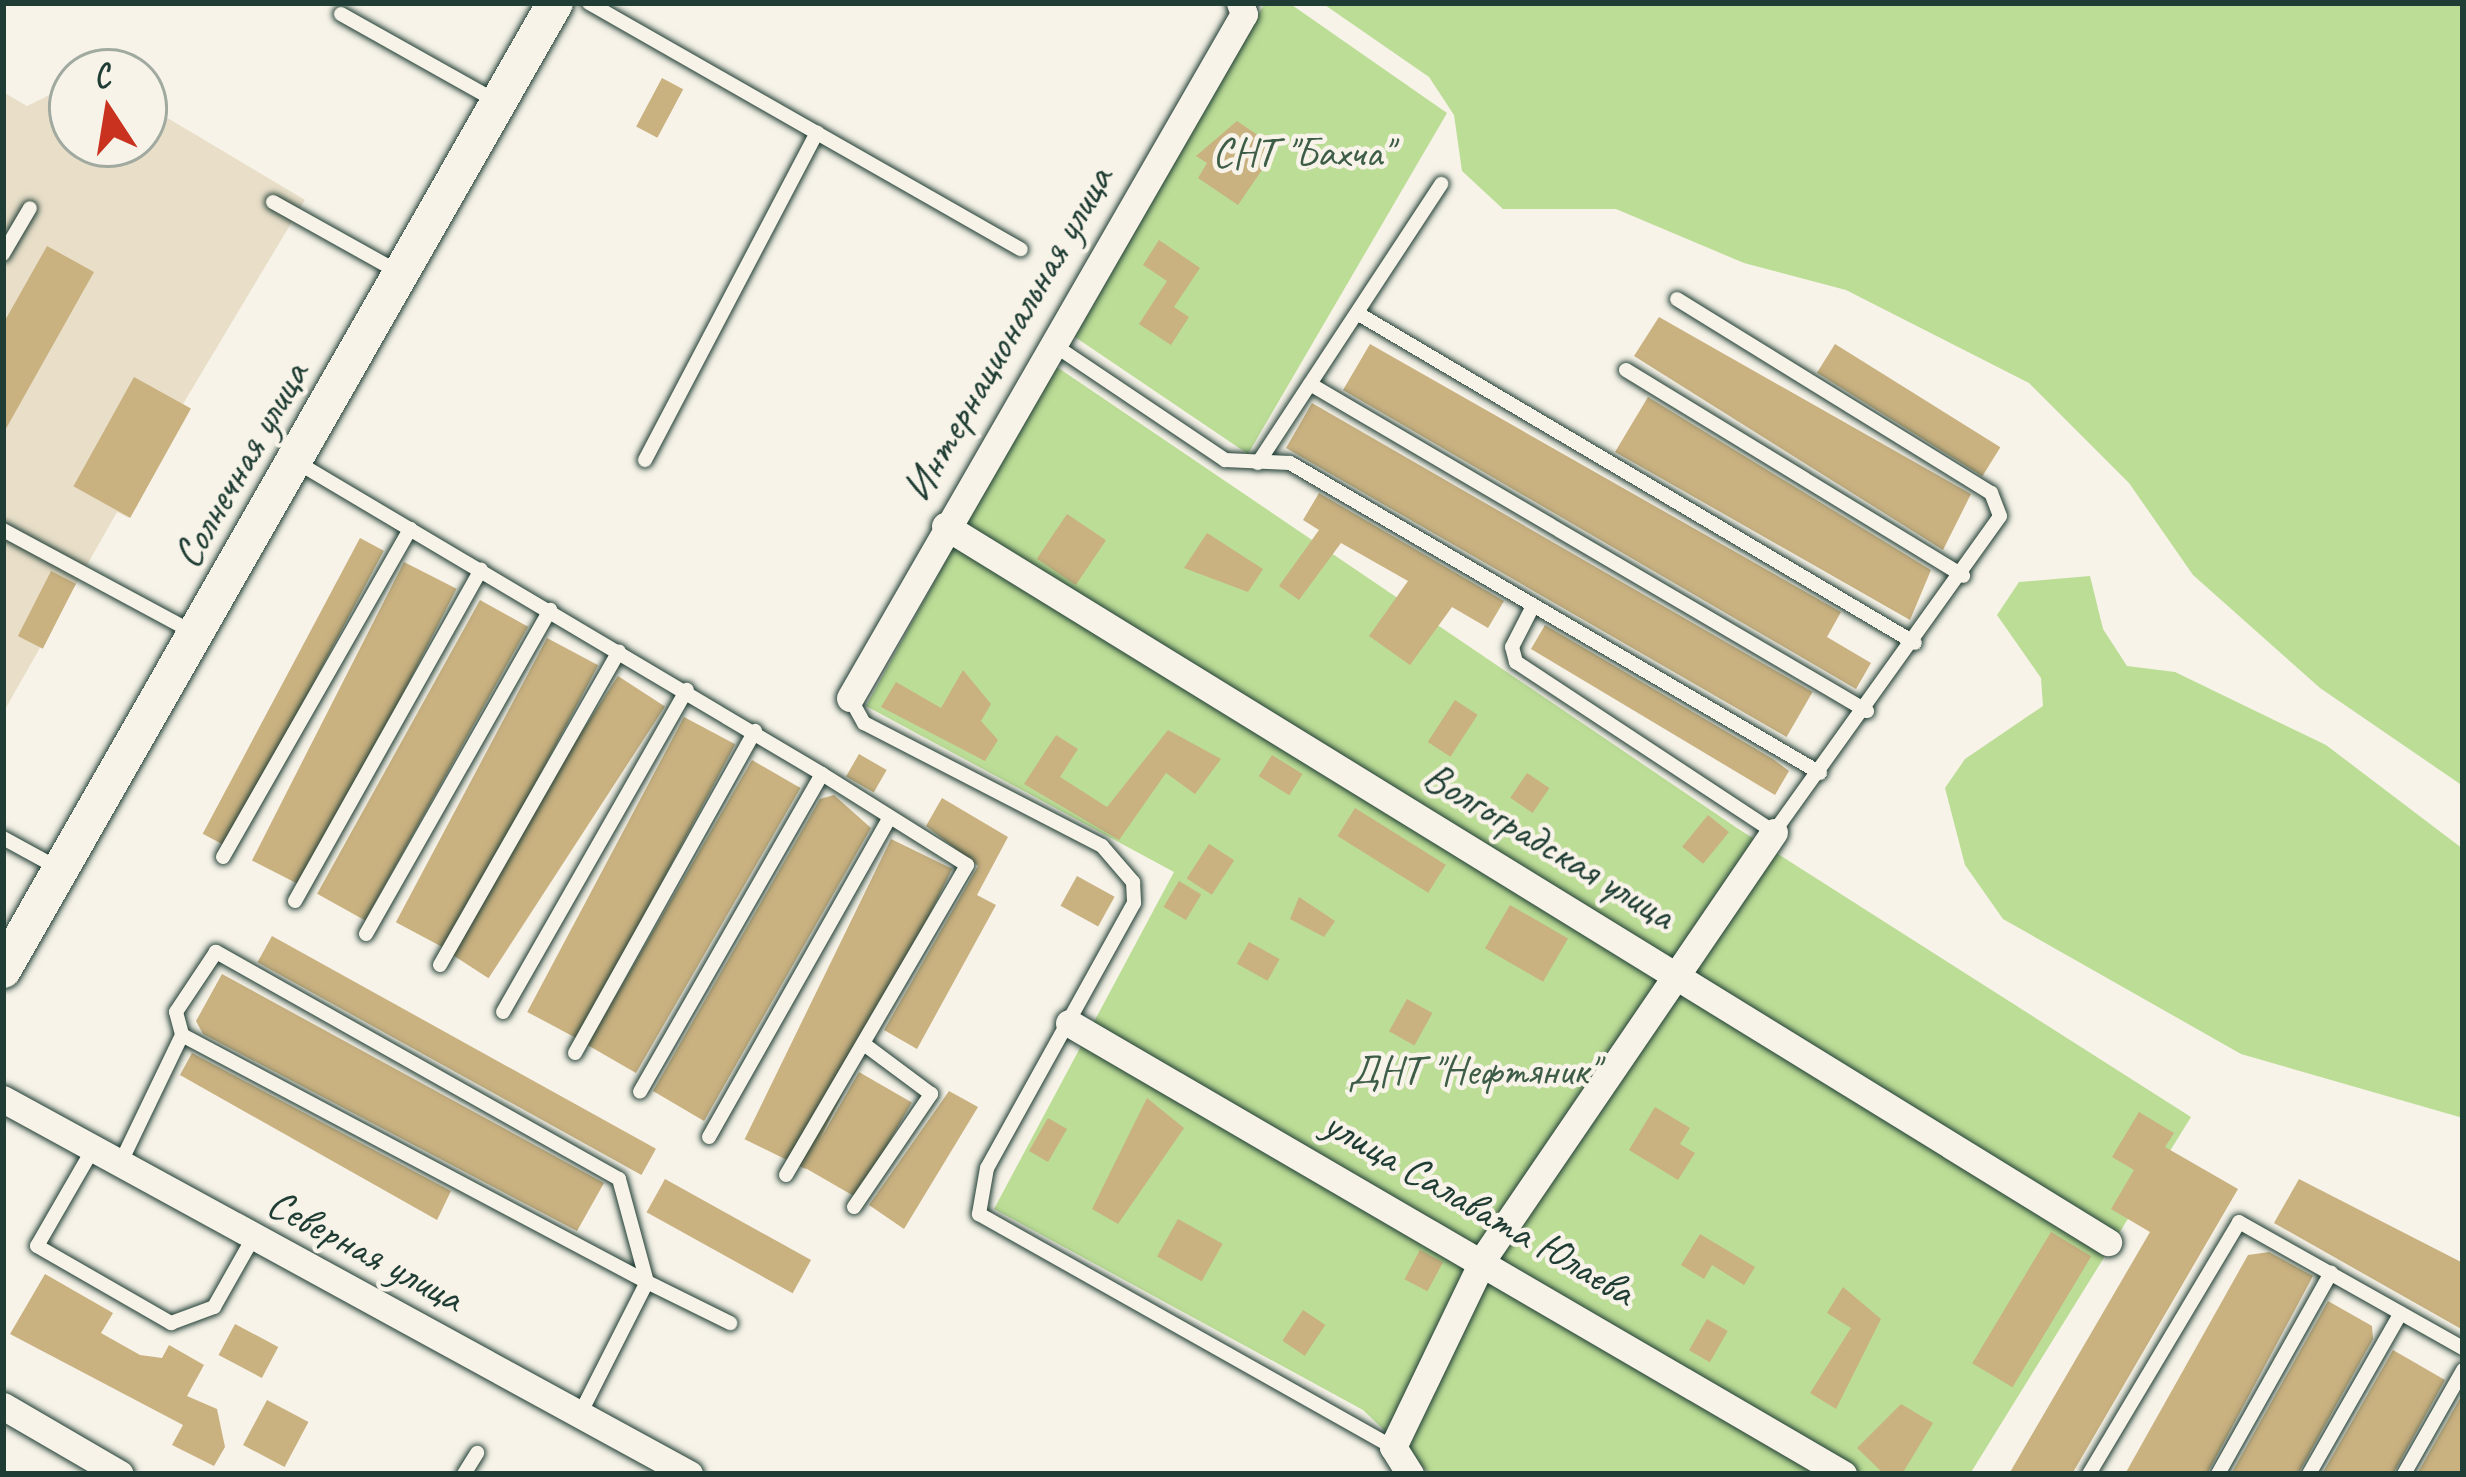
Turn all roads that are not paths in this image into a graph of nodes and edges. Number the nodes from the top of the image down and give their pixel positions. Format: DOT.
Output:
graph roads {
  1 [pos="555,3"];
  2 [pos="589,3"];
  3 [pos="1242,8"];
  4 [pos="341,14"];
  5 [pos="498,102"];
  6 [pos="817,133"];
  7 [pos="1441,184"];
  8 [pos="273,202"];
  9 [pos="30,208"];
  10 [pos="1022,249"];
  11 [pos="3,254"];
  12 [pos="401,273"];
  13 [pos="1677,299"];
  14 [pos="1357,313"];
  15 [pos="1051,343"];
  16 [pos="1626,370"];
  17 [pos="1310,384"];
  18 [pos="645,460"];
  19 [pos="294,461"];
  20 [pos="1258,464"];
  21 [pos="945,526"];
  22 [pos="410,529"];
  23 [pos="3,530"];
  24 [pos="481,570"];
  25 [pos="1963,576"];
  26 [pos="1532,606"];
  27 [pos="550,610"];
  28 [pos="196,634"];
  29 [pos="1916,643"];
  30 [pos="619,651"];
  31 [pos="687,690"];
  32 [pos="850,698"];
  33 [pos="1867,712"];
  34 [pos="755,731"];
  35 [pos="1820,773"];
  36 [pos="822,774"];
  37 [pos="889,819"];
  38 [pos="1774,832"];
  39 [pos="3,838"];
  40 [pos="223,857"];
  41 [pos="61,869"];
  42 [pos="295,901"];
  43 [pos="365,934"];
  44 [pos="440,964"];
  45 [pos="3,970"];
  46 [pos="1672,971"];
  47 [pos="503,1012"];
  48 [pos="1069,1023"];
  49 [pos="182,1035"];
  50 [pos="864,1044"];
  51 [pos="575,1053"];
  52 [pos="640,1092"];
  53 [pos="3,1099"];
  54 [pos="709,1137"];
  55 [pos="93,1148"];
  56 [pos="120,1164"];
  57 [pos="786,1175"];
  58 [pos="854,1207"];
  59 [pos="253,1238"];
  60 [pos="2108,1242"];
  61 [pos="1485,1256"];
  62 [pos="2331,1273"];
  63 [pos="647,1282"];
  64 [pos="2401,1313"];
  65 [pos="730,1323"];
  66 [pos="2463,1348"];
  67 [pos="2463,1370"];
  68 [pos="3,1406"];
  69 [pos="580,1414"];
  70 [pos="1393,1447"];
  71 [pos="477,1453"];
  72 [pos="120,1474"];
  73 [pos="464,1474"];
  74 [pos="689,1474"];
  75 [pos="1410,1474"];
  76 [pos="1843,1474"];
  77 [pos="2089,1474"];
  78 [pos="2218,1474"];
  79 [pos="2308,1474"];
  80 [pos="2404,1474"];
  1 -- 5 [label="street, Солнечная улица"];
  2 -- 6 [label="lane"];
  3 -- 15 [label="street, Интернациональная улица"];
  4 -- 5 [label="lane"];
  5 -- 12 [label="street, Солнечная улица"];
  6 -- 10 [label="lane"];
  6 -- 18 [label="lane"];
  7 -- 14 [label="lane"];
  8 -- 12 [label="lane"];
  9 -- 11 [label="lane"];
  12 -- 19 [label="street, Солнечная улица"];
  13 -- 25 [label="lane"];
  14 -- 17 [label="lane"];
  14 -- 29 [label="lane"];
  15 -- 20 [label="lane"];
  15 -- 21 [label="street, Интернациональная улица"];
  16 -- 25 [label="lane"];
  17 -- 20 [label="lane"];
  17 -- 33 [label="lane"];
  19 -- 22 [label="lane"];
  19 -- 28 [label="street, Солнечная улица"];
  20 -- 26 [label="lane"];
  21 -- 32 [label="street, Интернациональная улица"];
  21 -- 46 [label="street, Волгоградская улица"];
  22 -- 24 [label="lane"];
  22 -- 40 [label="lane"];
  23 -- 28 [label="lane"];
  24 -- 27 [label="lane"];
  24 -- 42 [label="lane"];
  25 -- 29 [label="lane"];
  26 -- 35 [label="lane"];
  26 -- 38 [label="lane"];
  27 -- 30 [label="lane"];
  27 -- 43 [label="lane"];
  28 -- 41 [label="street, Солнечная улица"];
  29 -- 33 [label="lane"];
  30 -- 31 [label="lane"];
  30 -- 44 [label="lane"];
  31 -- 34 [label="lane"];
  31 -- 47 [label="lane"];
  32 -- 48 [label="lane"];
  33 -- 35 [label="lane"];
  34 -- 36 [label="lane"];
  34 -- 51 [label="lane"];
  35 -- 38 [label="lane"];
  36 -- 37 [label="lane"];
  36 -- 52 [label="lane"];
  37 -- 50 [label="lane"];
  37 -- 54 [label="lane"];
  38 -- 46 [label="street"];
  39 -- 41 [label="lane"];
  41 -- 45 [label="street, Солнечная улица"];
  46 -- 60 [label="street, Волгоградская улица"];
  46 -- 61 [label="street"];
  48 -- 61 [label="street, улица Салавата Юлаева"];
  48 -- 70 [label="lane"];
  49 -- 56 [label="lane"];
  49 -- 63 [label="lane"];
  49 -- 63 [label="lane"];
  50 -- 57 [label="lane"];
  50 -- 58 [label="lane"];
  53 -- 55 [label="street, Северная улица"];
  55 -- 56 [label="street, Северная улица"];
  55 -- 59 [label="lane"];
  56 -- 59 [label="street, Северная улица"];
  59 -- 69 [label="street, Северная улица"];
  61 -- 70 [label="street"];
  61 -- 76 [label="street, улица Салавата Юлаева"];
  62 -- 64 [label="lane"];
  62 -- 77 [label="lane"];
  62 -- 78 [label="lane"];
  63 -- 65 [label="lane"];
  63 -- 69 [label="lane"];
  64 -- 66 [label="lane"];
  64 -- 79 [label="lane"];
  67 -- 80 [label="lane"];
  68 -- 72 [label="street"];
  69 -- 74 [label="street, Северная улица"];
  70 -- 75 [label="street"];
  71 -- 73 [label="lane"];
}
